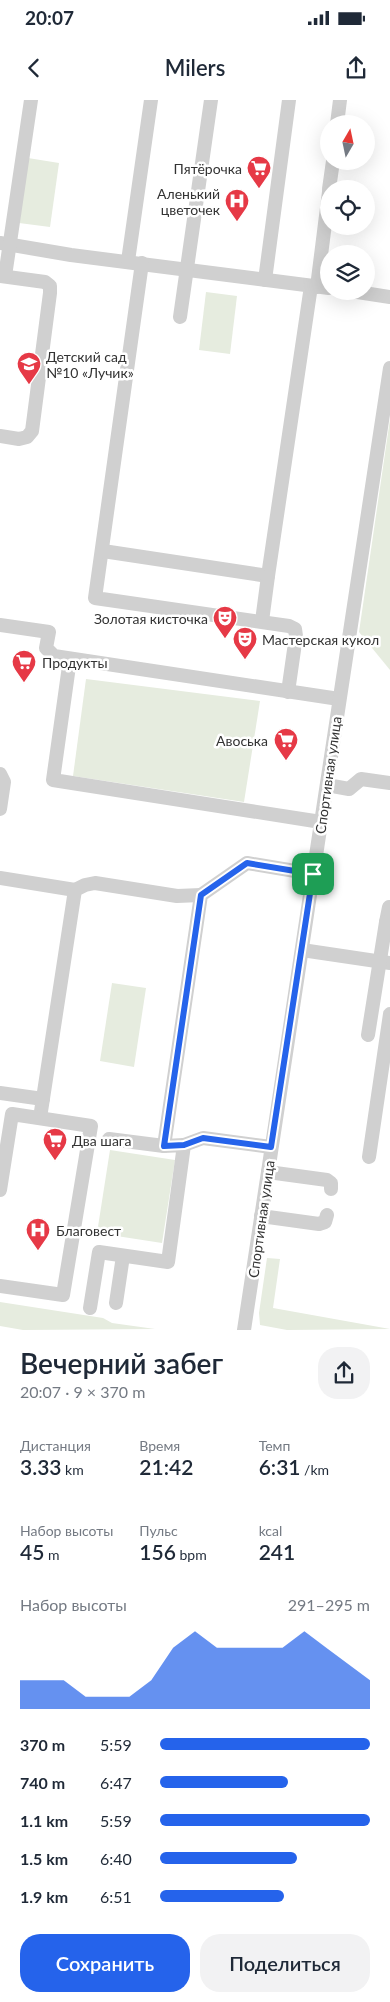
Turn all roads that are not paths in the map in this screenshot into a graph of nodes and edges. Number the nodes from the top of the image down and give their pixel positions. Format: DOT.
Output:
graph roads {
  1 [pos="31,100"];
  2 [pos="151,100"];
  3 [pos="211,100"];
  4 [pos="289,100"];
  5 [pos="340,100"];
  6 [pos="338,115"];
  7 [pos="324,235"];
  8 [pos="5,244"];
  9 [pos="128,262"];
  10 [pos="142,264"];
  11 [pos="187,269"];
  12 [pos="2,276"];
  13 [pos="265,280"];
  14 [pos="319,287"];
  15 [pos="375,294"];
  16 [pos="390,296"];
  17 [pos="180,317"];
  18 [pos="390,371"];
  19 [pos="0,436"];
  20 [pos="102,551"];
  21 [pos="268,576"];
  22 [pos="262,621"];
  23 [pos="0,625"];
  24 [pos="70,659"];
  25 [pos="288,692"];
  26 [pos="339,699"];
  27 [pos="0,774"];
  28 [pos="390,783"];
  29 [pos="326,785"];
  30 [pos="0,809"];
  31 [pos="321,822"];
  32 [pos="313,874"];
  33 [pos="0,878"];
  34 [pos="74,890"];
  35 [pos="201,895"];
  36 [pos="389,907"];
  37 [pos="388,922"];
  38 [pos="302,950"];
  39 [pos="385,963"];
  40 [pos="390,1014"];
  41 [pos="368,1035"];
  42 [pos="0,1093"];
  43 [pos="43,1100"];
  44 [pos="6,1113"];
  45 [pos="40,1118"];
  46 [pos="109,1139"];
  47 [pos="184,1145"];
  48 [pos="164,1146"];
  49 [pos="271,1147"];
  50 [pos="369,1157"];
  51 [pos="268,1172"];
  52 [pos="331,1189"];
  53 [pos="0,1190"];
  54 [pos="327,1215"];
  55 [pos="261,1216"];
  56 [pos="123,1256"];
  57 [pos="0,1286"];
  58 [pos="116,1303"];
  59 [pos="90,1308"];
  60 [pos="244,1330"];
  1 -- 8 [label="street"];
  2 -- 9 [label="street"];
  3 -- 11 [label="street"];
  4 -- 13 [label="street"];
  5 -- 6 [label="street"];
  7 -- 14 [label="street"];
  8 -- 9 [label="street"];
  8 -- 12 [label="street"];
  9 -- 10 [label="street"];
  10 -- 11 [label="street"];
  10 -- 20 [label="street"];
  11 -- 13 [label="street"];
  11 -- 17 [label="street"];
  12 -- 19 [label="street"];
  13 -- 14 [label="street"];
  14 -- 21 [label="street"];
  15 -- 16 [label="street"];
  18 -- 26 [label="street, Спортивная улица"];
  20 -- 21 [label="street"];
  20 -- 22 [label="street"];
  21 -- 22 [label="street"];
  22 -- 25 [label="street"];
  23 -- 24 [label="street"];
  24 -- 25 [label="street"];
  24 -- 31 [label="street"];
  25 -- 26 [label="street"];
  26 -- 29 [label="street, Спортивная улица"];
  27 -- 30 [label="street"];
  28 -- 29 [label="street"];
  29 -- 31 [label="street, Спортивная улица"];
  31 -- 32 [label="street, Спортивная улица"];
  32 -- 35 [label="street"];
  32 -- 38 [label="street, Спортивная улица"];
  33 -- 34 [label="street"];
  34 -- 35 [label="street"];
  34 -- 43 [label="street"];
  35 -- 48 [label="street"];
  36 -- 37 [label="street"];
  37 -- 39 [label="street"];
  38 -- 39 [label="street"];
  38 -- 49 [label="street, Спортивная улица"];
  39 -- 41 [label="street"];
  40 -- 50 [label="street"];
  42 -- 43 [label="street"];
  43 -- 45 [label="street"];
  44 -- 45 [label="street"];
  44 -- 53 [label="street"];
  45 -- 57 [label="street"];
  46 -- 48 [label="street"];
  47 -- 48 [label="street"];
  47 -- 49 [label="street"];
  47 -- 56 [label="street"];
  49 -- 51 [label="street, Спортивная улица"];
  51 -- 52 [label="street"];
  51 -- 55 [label="street, Спортивная улица"];
  54 -- 55 [label="street"];
  55 -- 60 [label="street, Спортивная улица"];
  56 -- 58 [label="street"];
  56 -- 59 [label="street"];
}
